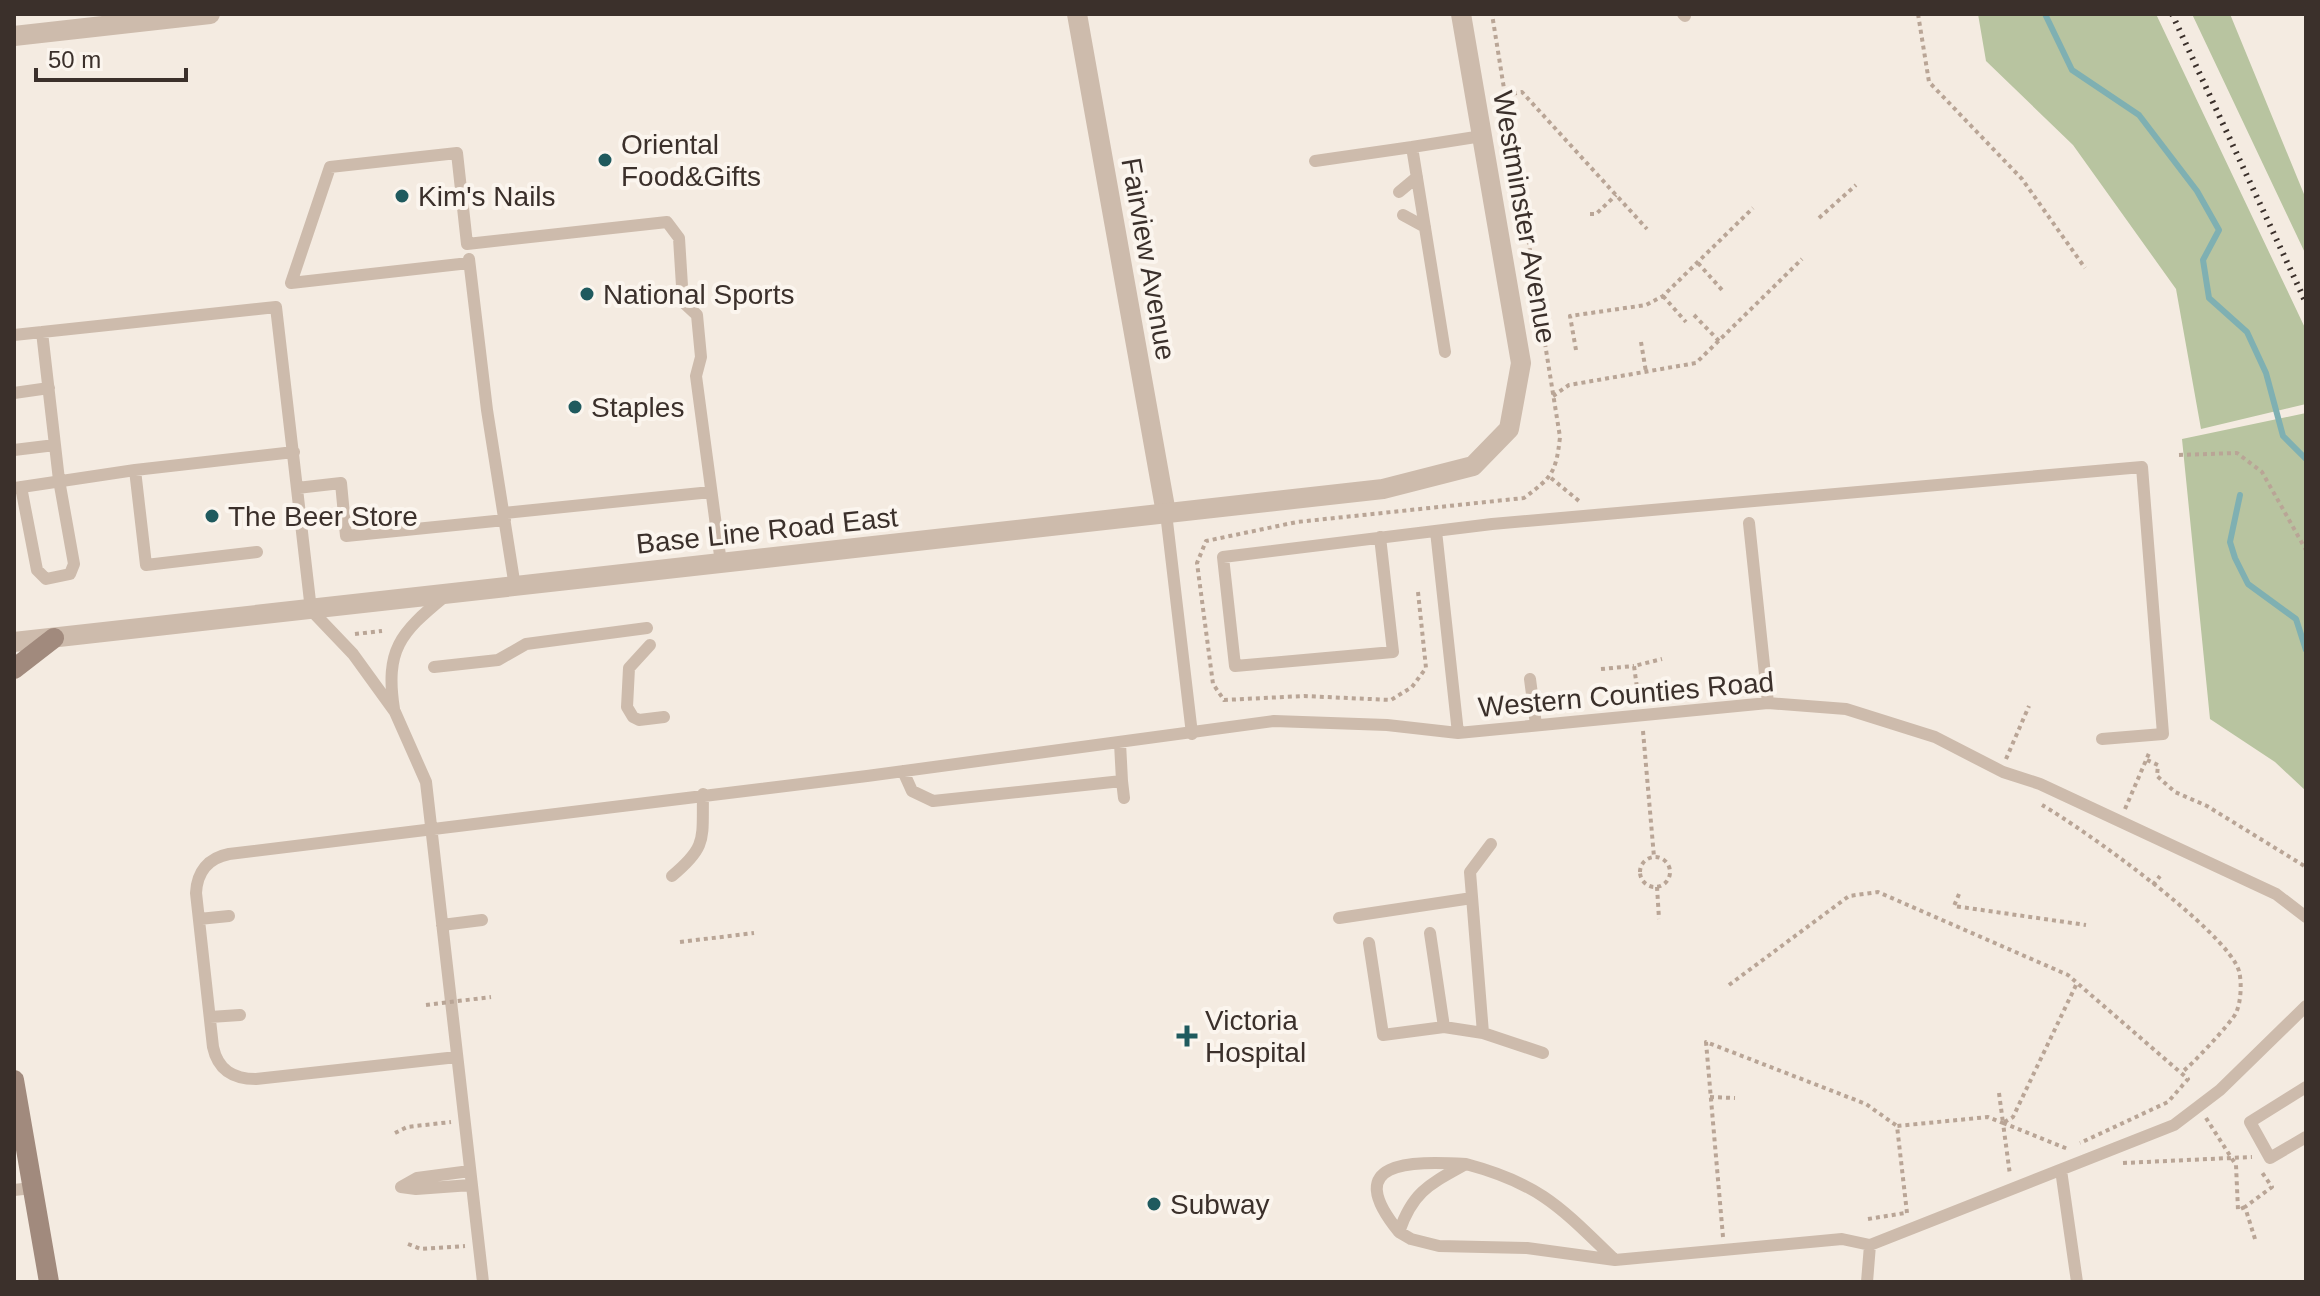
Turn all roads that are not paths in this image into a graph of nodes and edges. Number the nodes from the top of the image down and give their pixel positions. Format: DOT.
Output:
graph roads {
  1 [pos="210,14"];
  2 [pos="1077,14"];
  3 [pos="1461,14"];
  4 [pos="14,36"];
  5 [pos="1482,136"];
  6 [pos="1412,147"];
  7 [pos="1315,161"];
  8 [pos="1417,177"];
  9 [pos="1399,192"];
  10 [pos="1403,215"];
  11 [pos="1425,227"];
  12 [pos="467,244"];
  13 [pos="469,263"];
  14 [pos="291,283"];
  15 [pos="276,307"];
  16 [pos="42,332"];
  17 [pos="14,335"];
  18 [pos="1445,352"];
  19 [pos="49,388"];
  20 [pos="14,393"];
  21 [pos="1509,429"];
  22 [pos="55,445"];
  23 [pos="14,450"];
  24 [pos="294,452"];
  25 [pos="135,470"];
  26 [pos="59,480"];
  27 [pos="17,488"];
  28 [pos="297,488"];
  29 [pos="711,492"];
  30 [pos="1166,513"];
  31 [pos="505,517"];
  32 [pos="1749,523"];
  33 [pos="1436,531"];
  34 [pos="1380,537"];
  35 [pos="257,552"];
  36 [pos="721,563"];
  37 [pos="515,587"];
  38 [pos="447,594"];
  39 [pos="311,610"];
  40 [pos="647,628"];
  41 [pos="54,638"];
  42 [pos="14,642"];
  43 [pos="650,645"];
  44 [pos="434,667"];
  45 [pos="14,669"];
  46 [pos="1530,679"];
  47 [pos="1768,703"];
  48 [pos="395,712"];
  49 [pos="664,717"];
  50 [pos="1536,725"];
  51 [pos="1458,733"];
  52 [pos="1192,734"];
  53 [pos="2102,739"];
  54 [pos="1120,743"];
  55 [pos="903,771"];
  56 [pos="1122,781"];
  57 [pos="703,794"];
  58 [pos="1124,798"];
  59 [pos="431,830"];
  60 [pos="1491,844"];
  61 [pos="672,876"];
  62 [pos="1472,898"];
  63 [pos="229,916"];
  64 [pos="2306,917"];
  65 [pos="1339,918"];
  66 [pos="199,919"];
  67 [pos="482,920"];
  68 [pos="442,925"];
  69 [pos="1430,933"];
  70 [pos="1369,943"];
  71 [pos="2306,1006"];
  72 [pos="240,1015"];
  73 [pos="210,1017"];
  74 [pos="1444,1027"];
  75 [pos="1483,1033"];
  76 [pos="1543,1053"];
  77 [pos="457,1057"];
  78 [pos="14,1080"];
  79 [pos="2306,1087"];
  80 [pos="19,1133"];
  81 [pos="2306,1137"];
  82 [pos="1466,1164"];
  83 [pos="2061,1170"];
  84 [pos="470,1171"];
  85 [pos="471,1185"];
  86 [pos="23,1189"];
  87 [pos="1399,1232"];
  88 [pos="1870,1245"];
  89 [pos="1615,1260"];
  90 [pos="49,1281"];
  91 [pos="483,1282"];
  92 [pos="1867,1282"];
  93 [pos="2077,1282"];
  1 -- 4 [label="street"];
  2 -- 30 [label="street, Fairview Avenue"];
  3 -- 5 [label="street, Westminster Avenue"];
  5 -- 6 [label="lane"];
  5 -- 21 [label="street, Westminster Avenue"];
  6 -- 7 [label="lane"];
  6 -- 8 [label="lane"];
  8 -- 9 [label="lane"];
  8 -- 11 [label="lane"];
  10 -- 11 [label="lane"];
  11 -- 18 [label="lane"];
  12 -- 13 [label="lane"];
  12 -- 14 [label="lane"];
  12 -- 29 [label="lane"];
  13 -- 14 [label="lane"];
  13 -- 31 [label="lane"];
  14 -- 15 [label="lane"];
  15 -- 16 [label="lane"];
  15 -- 24 [label="lane"];
  16 -- 17 [label="lane"];
  16 -- 19 [label="lane"];
  19 -- 20 [label="lane"];
  19 -- 22 [label="lane"];
  21 -- 30 [label="street, Base Line Road East"];
  22 -- 23 [label="lane"];
  22 -- 26 [label="lane"];
  24 -- 25 [label="lane"];
  24 -- 28 [label="lane"];
  25 -- 26 [label="lane"];
  25 -- 35 [label="lane"];
  26 -- 27 [label="lane"];
  26 -- 27 [label="lane"];
  28 -- 31 [label="lane"];
  28 -- 39 [label="lane"];
  29 -- 31 [label="lane"];
  29 -- 36 [label="lane"];
  30 -- 36 [label="street, Base Line Road East"];
  30 -- 52 [label="lane"];
  31 -- 37 [label="lane"];
  32 -- 47 [label="lane"];
  33 -- 34 [label="lane"];
  33 -- 51 [label="lane"];
  33 -- 53 [label="lane"];
  34 -- 34 [label="lane"];
  36 -- 37 [label="street, Base Line Road East"];
  37 -- 38 [label="street, Base Line Road East"];
  38 -- 39 [label="street, Base Line Road East"];
  38 -- 48 [label="lane"];
  39 -- 41 [label="street, Base Line Road East"];
  39 -- 48 [label="lane"];
  40 -- 44 [label="lane"];
  41 -- 42 [label="street, Base Line Road East"];
  41 -- 45 [label="main road"];
  43 -- 49 [label="lane"];
  46 -- 50 [label="lane"];
  47 -- 50 [label="lane, Western Counties Road"];
  47 -- 64 [label="lane, Western Counties Road"];
  48 -- 59 [label="lane"];
  50 -- 51 [label="lane, Western Counties Road"];
  51 -- 52 [label="lane, Western Counties Road"];
  52 -- 54 [label="lane, Western Counties Road"];
  54 -- 55 [label="lane, Western Counties Road"];
  54 -- 56 [label="lane"];
  55 -- 56 [label="lane"];
  55 -- 57 [label="lane, Western Counties Road"];
  56 -- 58 [label="lane"];
  57 -- 59 [label="lane, Western Counties Road"];
  57 -- 61 [label="lane"];
  59 -- 66 [label="lane, Western Counties Road"];
  59 -- 68 [label="lane"];
  60 -- 62 [label="lane"];
  62 -- 65 [label="lane"];
  62 -- 75 [label="lane"];
  63 -- 66 [label="lane"];
  66 -- 73 [label="lane, Western Counties Road"];
  67 -- 68 [label="lane"];
  68 -- 77 [label="lane"];
  69 -- 74 [label="lane"];
  70 -- 74 [label="lane"];
  71 -- 83 [label="lane"];
  72 -- 73 [label="lane"];
  73 -- 77 [label="lane, Western Counties Road"];
  74 -- 75 [label="lane"];
  75 -- 76 [label="lane"];
  77 -- 84 [label="lane"];
  78 -- 80 [label="main road"];
  79 -- 81 [label="lane"];
  80 -- 86 [label="main road"];
  82 -- 87 [label="lane"];
  82 -- 87 [label="lane"];
  82 -- 89 [label="lane"];
  83 -- 88 [label="lane"];
  83 -- 93 [label="lane"];
  84 -- 85 [label="lane"];
  84 -- 85 [label="lane"];
  85 -- 91 [label="lane"];
  86 -- 90 [label="main road"];
  87 -- 89 [label="lane"];
  88 -- 89 [label="lane"];
  88 -- 92 [label="lane"];
}
